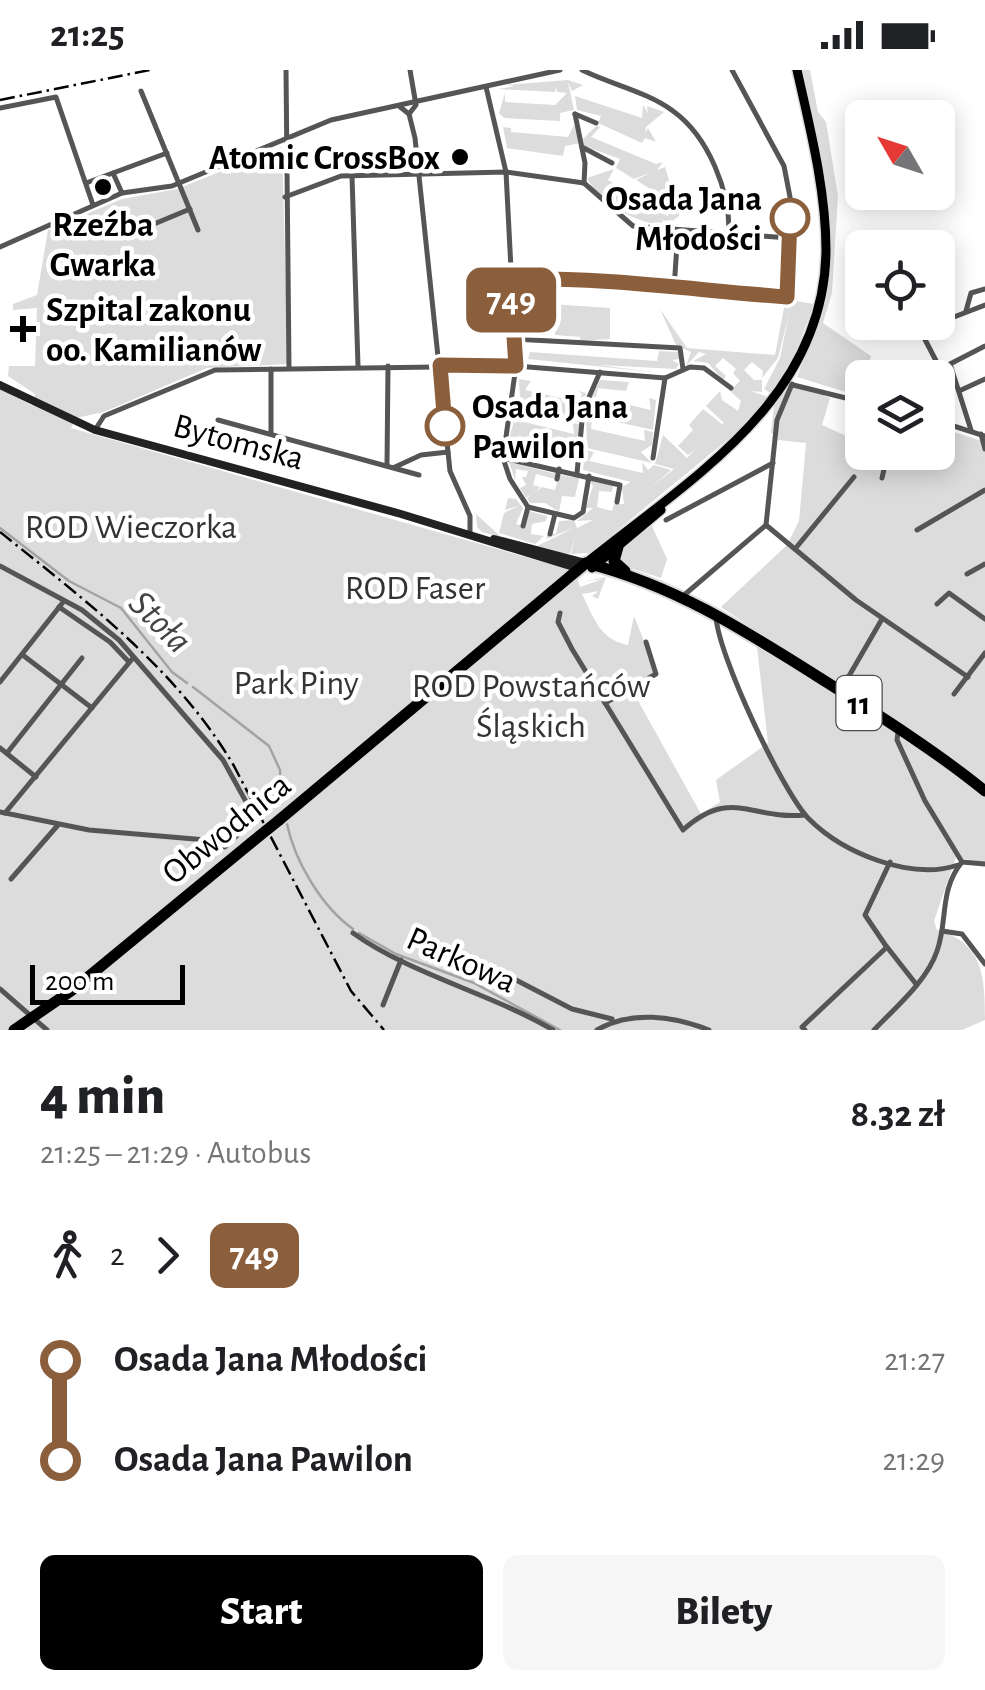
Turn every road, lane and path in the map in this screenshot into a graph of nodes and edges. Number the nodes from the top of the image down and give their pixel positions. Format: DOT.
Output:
graph roads {
  1 [pos="286,70"];
  2 [pos="410,70"];
  3 [pos="560,70"];
  4 [pos="582,70"];
  5 [pos="732,70"];
  6 [pos="797,70"];
  7 [pos="486,87"];
  8 [pos="142,91"];
  9 [pos="415,102"];
  10 [pos="399,105"];
  11 [pos="0,108"];
  12 [pos="409,114"];
  13 [pos="596,123"];
  14 [pos="284,140"];
  15 [pos="582,147"];
  16 [pos="167,153"];
  17 [pos="612,164"];
  18 [pos="113,172"];
  19 [pos="506,172"];
  20 [pos="420,174"];
  21 [pos="352,176"];
  22 [pos="180,183"];
  23 [pos="584,183"];
  24 [pos="84,184"];
  25 [pos="122,194"];
  26 [pos="284,197"];
  27 [pos="94,206"];
  28 [pos="190,209"];
  29 [pos="142,228"];
  30 [pos="198,230"];
  31 [pos="678,230"];
  32 [pos="729,233"];
  33 [pos="790,238"];
  34 [pos="0,247"];
  35 [pos="510,279"];
  36 [pos="674,289"];
  37 [pos="985,289"];
  38 [pos="985,305"];
  39 [pos="955,315"];
  40 [pos="955,317"];
  41 [pos="513,338"];
  42 [pos="985,346"];
  43 [pos="440,365"];
  44 [pos="358,366"];
  45 [pos="388,366"];
  46 [pos="516,366"];
  47 [pos="289,368"];
  48 [pos="271,369"];
  49 [pos="682,369"];
  50 [pos="600,372"];
  51 [pos="665,378"];
  52 [pos="985,378"];
  53 [pos="956,382"];
  54 [pos="789,383"];
  55 [pos="0,384"];
  56 [pos="731,388"];
  57 [pos="959,391"];
  58 [pos="845,398"];
  59 [pos="218,420"];
  60 [pos="955,426"];
  61 [pos="95,430"];
  62 [pos="971,430"];
  63 [pos="271,434"];
  64 [pos="983,435"];
  65 [pos="985,449"];
  66 [pos="448,452"];
  67 [pos="503,458"];
  68 [pos="652,458"];
  69 [pos="774,463"];
  70 [pos="390,466"];
  71 [pos="559,469"];
  72 [pos="884,470"];
  73 [pos="577,473"];
  74 [pos="419,475"];
  75 [pos="589,476"];
  76 [pos="695,477"];
  77 [pos="854,478"];
  78 [pos="882,478"];
  79 [pos="557,479"];
  80 [pos="985,490"];
  81 [pos="617,502"];
  82 [pos="528,507"];
  83 [pos="555,514"];
  84 [pos="666,520"];
  85 [pos="766,525"];
  86 [pos="523,526"];
  87 [pos="918,530"];
  88 [pos="470,534"];
  89 [pos="550,534"];
  90 [pos="618,547"];
  91 [pos="795,549"];
  92 [pos="554,562"];
  93 [pos="985,564"];
  94 [pos="0,566"];
  95 [pos="588,567"];
  96 [pos="628,574"];
  97 [pos="967,574"];
  98 [pos="560,585"];
  99 [pos="663,588"];
  100 [pos="683,596"];
  101 [pos="61,604"];
  102 [pos="936,604"];
  103 [pos="560,613"];
  104 [pos="718,614"];
  105 [pos="882,618"];
  106 [pos="985,619"];
  107 [pos="646,642"];
  108 [pos="985,653"];
  109 [pos="24,656"];
  110 [pos="82,658"];
  111 [pos="131,660"];
  112 [pos="468,664"];
  113 [pos="965,675"];
  114 [pos="0,682"];
  115 [pos="63,685"];
  116 [pos="840,691"];
  117 [pos="954,694"];
  118 [pos="605,703"];
  119 [pos="92,708"];
  120 [pos="900,729"];
  121 [pos="0,748"];
  122 [pos="7,753"];
  123 [pos="36,776"];
  124 [pos="985,792"];
  125 [pos="2,813"];
  126 [pos="805,815"];
  127 [pos="58,824"];
  128 [pos="890,862"];
  129 [pos="960,864"];
  130 [pos="985,864"];
  131 [pos="942,871"];
  132 [pos="11,878"];
  133 [pos="952,880"];
  134 [pos="942,931"];
  135 [pos="353,932"];
  136 [pos="887,947"];
  137 [pos="401,960"];
  138 [pos="985,964"];
  139 [pos="516,980"];
  140 [pos="916,984"];
  141 [pos="0,989"];
  142 [pos="383,1006"];
  143 [pos="34,1018"];
  144 [pos="615,1020"];
  145 [pos="14,1030"];
  146 [pos="47,1030"];
  147 [pos="553,1030"];
  148 [pos="597,1030"];
  149 [pos="709,1030"];
  150 [pos="805,1030"];
  151 [pos="874,1030"];
  1 -- 14 [label="street"];
  2 -- 9 [label="street"];
  3 -- 7 [label="street"];
  4 -- 32 [label="street"];
  5 -- 33 [label="street"];
  6 -- 54 [label="main road, Obwodnica"];
  7 -- 9 [label="street"];
  7 -- 19 [label="street"];
  8 -- 16 [label="street"];
  9 -- 10 [label="street"];
  9 -- 12 [label="street"];
  10 -- 12 [label="street"];
  10 -- 14 [label="street"];
  11 -- 24 [label="street"];
  12 -- 20 [label="street"];
  13 -- 15 [label="street"];
  14 -- 22 [label="street"];
  14 -- 26 [label="street"];
  15 -- 17 [label="street"];
  15 -- 23 [label="street"];
  16 -- 18 [label="street"];
  16 -- 22 [label="street"];
  18 -- 24 [label="street"];
  18 -- 25 [label="street"];
  19 -- 20 [label="street"];
  19 -- 23 [label="street"];
  19 -- 35 [label="street"];
  20 -- 21 [label="street"];
  20 -- 43 [label="street"];
  21 -- 26 [label="street"];
  21 -- 44 [label="street"];
  22 -- 25 [label="street"];
  22 -- 28 [label="street"];
  23 -- 31 [label="street"];
  24 -- 27 [label="street"];
  25 -- 27 [label="street"];
  26 -- 47 [label="street"];
  27 -- 34 [label="street"];
  28 -- 29 [label="street"];
  28 -- 30 [label="street"];
  31 -- 32 [label="street"];
  31 -- 36 [label="street"];
  32 -- 33 [label="street"];
  33 -- 36 [label="street"];
  35 -- 36 [label="street"];
  35 -- 41 [label="street"];
  37 -- 39 [label="street"];
  38 -- 40 [label="street"];
  41 -- 46 [label="street"];
  41 -- 49 [label="street"];
  42 -- 53 [label="street"];
  43 -- 45 [label="street"];
  43 -- 46 [label="street"];
  43 -- 66 [label="street"];
  44 -- 45 [label="street"];
  44 -- 47 [label="street"];
  45 -- 70 [label="street"];
  46 -- 50 [label="street"];
  46 -- 67 [label="street"];
  47 -- 48 [label="street"];
  48 -- 61 [label="street"];
  48 -- 63 [label="street"];
  49 -- 51 [label="street"];
  49 -- 56 [label="street"];
  50 -- 51 [label="street"];
  50 -- 73 [label="street"];
  51 -- 68 [label="street"];
  52 -- 57 [label="street"];
  53 -- 57 [label="street"];
  54 -- 58 [label="street"];
  54 -- 69 [label="street"];
  54 -- 76 [label="main road, Obwodnica"];
  55 -- 61 [label="street, Bytomska"];
  57 -- 62 [label="street"];
  59 -- 63 [label="street"];
  60 -- 62 [label="street"];
  61 -- 88 [label="street, Bytomska"];
  62 -- 64 [label="street"];
  63 -- 70 [label="street"];
  64 -- 65 [label="street"];
  66 -- 70 [label="street"];
  66 -- 88 [label="street"];
  67 -- 71 [label="street"];
  67 -- 82 [label="street"];
  69 -- 84 [label="street"];
  69 -- 85 [label="street"];
  70 -- 74 [label="street"];
  71 -- 73 [label="street"];
  71 -- 79 [label="street"];
  72 -- 78 [label="street"];
  73 -- 75 [label="street"];
  75 -- 81 [label="street"];
  75 -- 83 [label="street"];
  76 -- 90 [label="main road, Obwodnica"];
  76 -- 95 [label="main road, Obwodnica"];
  77 -- 91 [label="street"];
  80 -- 87 [label="street"];
  82 -- 83 [label="street"];
  82 -- 86 [label="street"];
  83 -- 89 [label="street"];
  85 -- 91 [label="street"];
  85 -- 100 [label="street"];
  88 -- 92 [label="street, Bytomska"];
  88 -- 95 [label="street, Bytomska"];
  90 -- 95 [label="main road, Obwodnica"];
  90 -- 96 [label="highway"];
  91 -- 105 [label="street"];
  92 -- 95 [label="street, Bytomska"];
  92 -- 98 [label="street"];
  93 -- 97 [label="street"];
  94 -- 101 [label="street"];
  95 -- 96 [label="highway, 11"];
  95 -- 98 [label="highway, Obwodnica"];
  95 -- 99 [label="highway, 11"];
  95 -- 112 [label="highway, Obwodnica"];
  96 -- 99 [label="highway, 11"];
  98 -- 112 [label="highway, Obwodnica"];
  99 -- 100 [label="highway, 11"];
  100 -- 104 [label="highway, 11"];
  101 -- 109 [label="street"];
  101 -- 111 [label="street"];
  102 -- 106 [label="street"];
  103 -- 118 [label="street"];
  104 -- 116 [label="highway, 11"];
  104 -- 126 [label="street"];
  105 -- 113 [label="street"];
  105 -- 116 [label="street"];
  107 -- 118 [label="street"];
  108 -- 113 [label="street"];
  109 -- 114 [label="street"];
  109 -- 115 [label="street"];
  110 -- 115 [label="street"];
  111 -- 119 [label="street"];
  111 -- 127 [label="street"];
  112 -- 143 [label="highway, Obwodnica, bridge"];
  113 -- 117 [label="street"];
  115 -- 119 [label="street"];
  115 -- 122 [label="street"];
  116 -- 120 [label="highway, 11"];
  118 -- 126 [label="street"];
  119 -- 123 [label="street"];
  120 -- 124 [label="highway, 11"];
  120 -- 129 [label="street"];
  121 -- 122 [label="street"];
  122 -- 123 [label="street"];
  123 -- 125 [label="street"];
  125 -- 127 [label="street"];
  126 -- 128 [label="street"];
  127 -- 132 [label="street"];
  128 -- 131 [label="street"];
  128 -- 136 [label="street"];
  129 -- 130 [label="street"];
  129 -- 131 [label="street"];
  129 -- 133 [label="street"];
  131 -- 133 [label="street"];
  133 -- 134 [label="street"];
  134 -- 138 [label="street"];
  134 -- 140 [label="street"];
  135 -- 137 [label="street, Parkowa"];
  136 -- 140 [label="street"];
  136 -- 150 [label="street"];
  137 -- 142 [label="street"];
  137 -- 147 [label="street, Parkowa"];
  139 -- 144 [label="street"];
  140 -- 151 [label="street"];
  141 -- 143 [label="street"];
  143 -- 145 [label="highway, Obwodnica"];
  143 -- 146 [label="street"];
  144 -- 148 [label="street"];
  144 -- 149 [label="street"];
}
